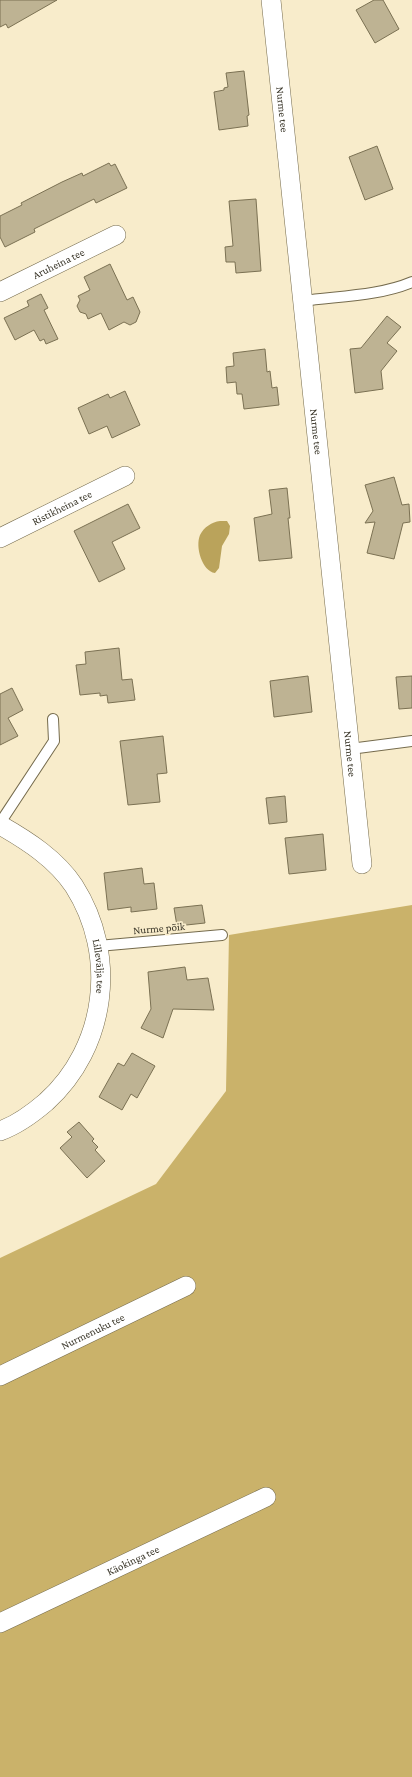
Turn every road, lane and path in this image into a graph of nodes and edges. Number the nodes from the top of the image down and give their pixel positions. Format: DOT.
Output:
graph roads {
  1 [pos="271,0"];
  2 [pos="116,235"];
  3 [pos="412,282"];
  4 [pos="0,292"];
  5 [pos="303,301"];
  6 [pos="125,476"];
  7 [pos="0,538"];
  8 [pos="53,719"];
  9 [pos="412,741"];
  10 [pos="350,749"];
  11 [pos="0,824"];
  12 [pos="362,864"];
  13 [pos="222,935"];
  14 [pos="98,946"];
  15 [pos="0,1131"];
  16 [pos="186,1286"];
  17 [pos="0,1376"];
  18 [pos="266,1497"];
  19 [pos="0,1623"];
  1 -- 5 [label="street, Nurme tee"];
  2 -- 4 [label="street, Aruheina tee"];
  3 -- 5 [label="lane"];
  5 -- 10 [label="street, Nurme tee"];
  6 -- 7 [label="street, Ristikheina tee"];
  8 -- 11 [label="lane"];
  9 -- 10 [label="lane"];
  10 -- 12 [label="street, Nurme tee"];
  11 -- 14 [label="street, Lillevälja tee"];
  13 -- 14 [label="lane, Nurme põik"];
  14 -- 15 [label="street, Lillevälja tee"];
  16 -- 17 [label="street, Nurmenuku tee"];
  18 -- 19 [label="street, Käokinga tee"];
}
